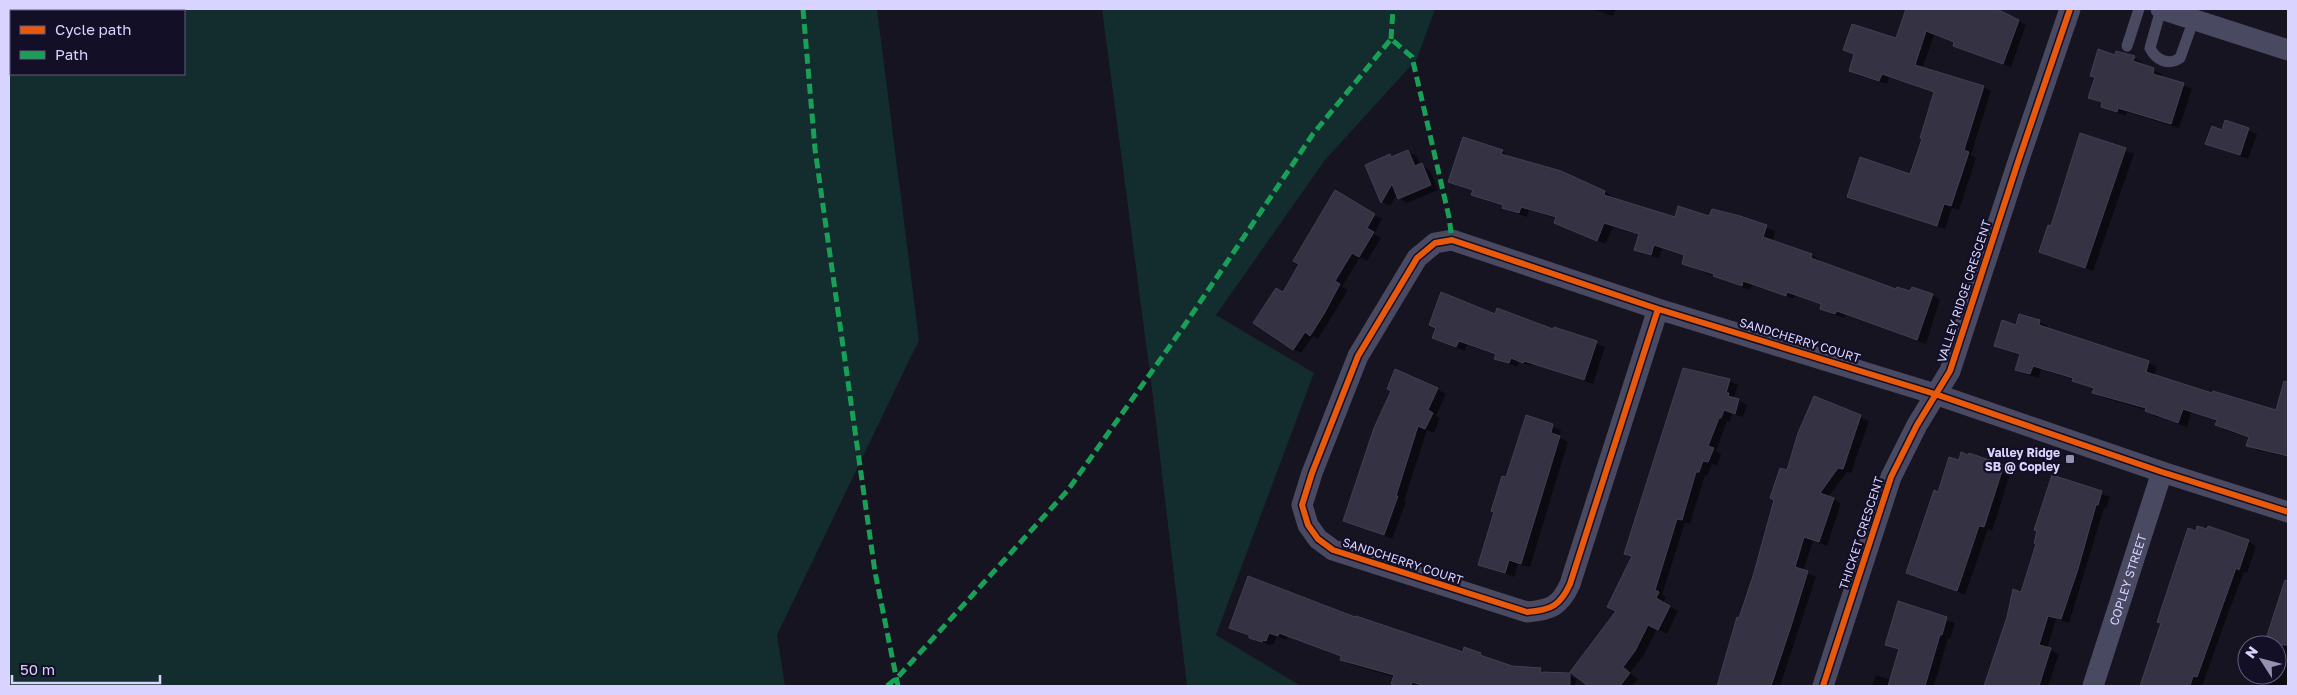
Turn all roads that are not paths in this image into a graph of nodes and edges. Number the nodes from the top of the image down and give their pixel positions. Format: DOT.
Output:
graph roads {
  1 [pos="2070,9"];
  2 [pos="2139,9"];
  3 [pos="2161,9"];
  4 [pos="2194,19"];
  5 [pos="2127,46"];
  6 [pos="2288,50"];
  7 [pos="1658,309"];
  8 [pos="1935,394"];
  9 [pos="2162,472"];
  10 [pos="2288,512"];
  11 [pos="1823,686"];
  12 [pos="2094,686"];
  1 -- 8 [label="street, VALLEY RIDGE CRESCENT"];
  2 -- 5 [label="lane"];
  3 -- 4 [label="street"];
  3 -- 4 [label="lane"];
  4 -- 6 [label="street"];
  7 -- 7 [label="street, SANDCHERRY COURT"];
  7 -- 8 [label="street, SANDCHERRY COURT"];
  8 -- 9 [label="street"];
  8 -- 11 [label="street, THICKET CRESCENT"];
  9 -- 10 [label="street"];
  9 -- 12 [label="street, COPLEY STREET"];
}
